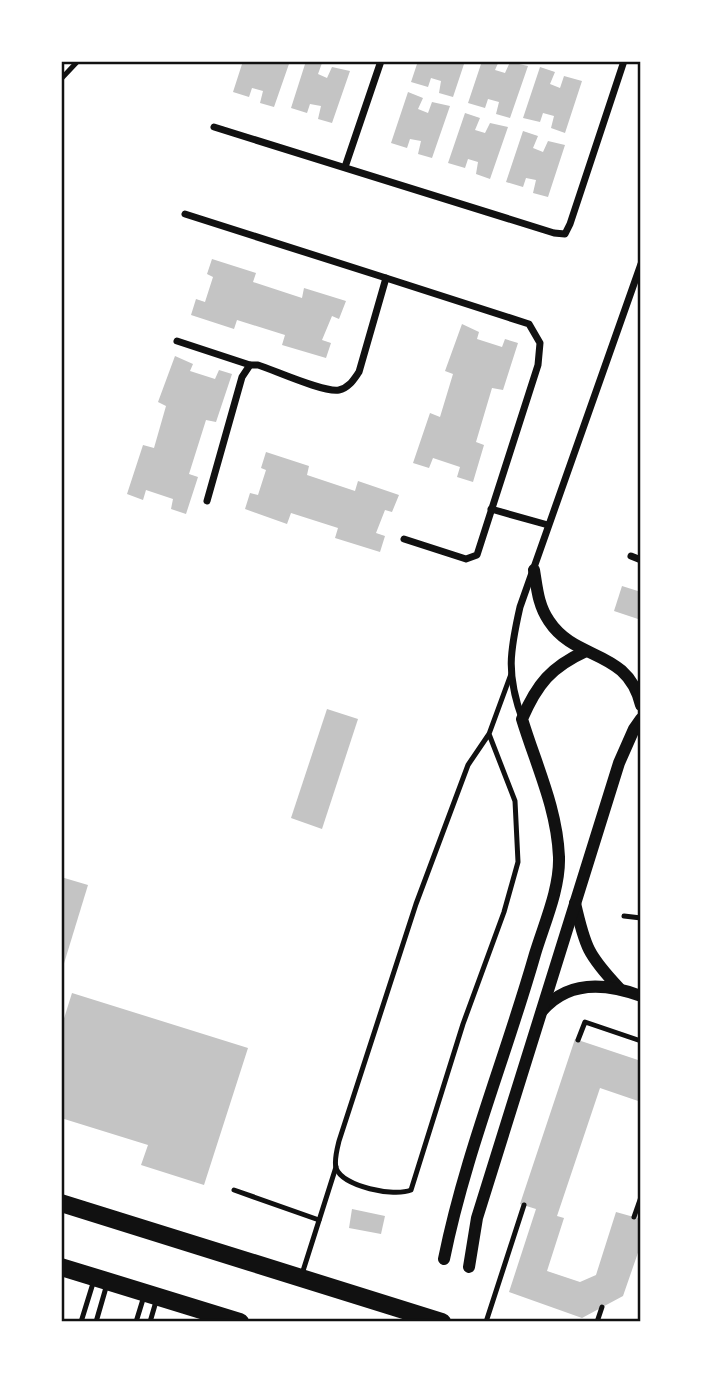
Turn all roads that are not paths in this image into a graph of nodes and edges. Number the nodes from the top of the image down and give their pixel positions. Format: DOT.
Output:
graph roads {
  1 [pos="78,61"];
  2 [pos="381,61"];
  3 [pos="621,62"];
  4 [pos="61,79"];
  5 [pos="214,127"];
  6 [pos="345,167"];
  7 [pos="185,214"];
  8 [pos="641,264"];
  9 [pos="386,278"];
  10 [pos="177,341"];
  11 [pos="250,365"];
  12 [pos="206,501"];
  13 [pos="491,509"];
  14 [pos="548,525"];
  15 [pos="404,539"];
  16 [pos="631,556"];
  17 [pos="641,560"];
  18 [pos="534,570"];
  19 [pos="586,652"];
  20 [pos="511,674"];
  21 [pos="641,705"];
  22 [pos="522,719"];
  23 [pos="641,719"];
  24 [pos="489,734"];
  25 [pos="575,903"];
  26 [pos="624,916"];
  27 [pos="641,918"];
  28 [pos="619,988"];
  29 [pos="641,996"];
  30 [pos="539,1015"];
  31 [pos="578,1040"];
  32 [pos="641,1041"];
  33 [pos="336,1167"];
  34 [pos="234,1190"];
  35 [pos="641,1197"];
  36 [pos="61,1203"];
  37 [pos="524,1205"];
  38 [pos="634,1217"];
  39 [pos="319,1220"];
  40 [pos="444,1259"];
  41 [pos="61,1267"];
  42 [pos="469,1268"];
  43 [pos="301,1278"];
  44 [pos="101,1279"];
  45 [pos="151,1294"];
  46 [pos="602,1307"];
  47 [pos="81,1322"];
  48 [pos="96,1322"];
  49 [pos="136,1322"];
  50 [pos="149,1322"];
  51 [pos="240,1322"];
  52 [pos="442,1322"];
  53 [pos="486,1322"];
  54 [pos="597,1322"];
  1 -- 4 [label="lane"];
  2 -- 6 [label="street"];
  3 -- 6 [label="street"];
  5 -- 6 [label="street"];
  7 -- 9 [label="street"];
  8 -- 14 [label="street"];
  9 -- 11 [label="street"];
  9 -- 13 [label="street"];
  10 -- 11 [label="street"];
  11 -- 12 [label="street"];
  13 -- 14 [label="street"];
  13 -- 15 [label="street"];
  14 -- 18 [label="street"];
  16 -- 17 [label="street"];
  18 -- 19 [label="street"];
  18 -- 20 [label="street"];
  19 -- 21 [label="street"];
  19 -- 22 [label="street"];
  20 -- 22 [label="street"];
  20 -- 24 [label="lane"];
  22 -- 40 [label="street"];
  23 -- 25 [label="street"];
  24 -- 33 [label="lane"];
  24 -- 33 [label="lane"];
  25 -- 28 [label="street"];
  25 -- 30 [label="street"];
  26 -- 27 [label="lane"];
  28 -- 29 [label="street"];
  28 -- 30 [label="street"];
  30 -- 42 [label="street"];
  31 -- 32 [label="lane"];
  33 -- 39 [label="lane"];
  34 -- 39 [label="lane"];
  35 -- 38 [label="lane"];
  36 -- 43 [label="highway"];
  37 -- 53 [label="lane"];
  39 -- 43 [label="lane"];
  41 -- 44 [label="highway"];
  43 -- 52 [label="highway"];
  44 -- 45 [label="highway"];
  44 -- 47 [label="lane"];
  44 -- 48 [label="lane"];
  45 -- 49 [label="lane"];
  45 -- 50 [label="lane"];
  45 -- 51 [label="highway"];
  46 -- 54 [label="lane"];
}
